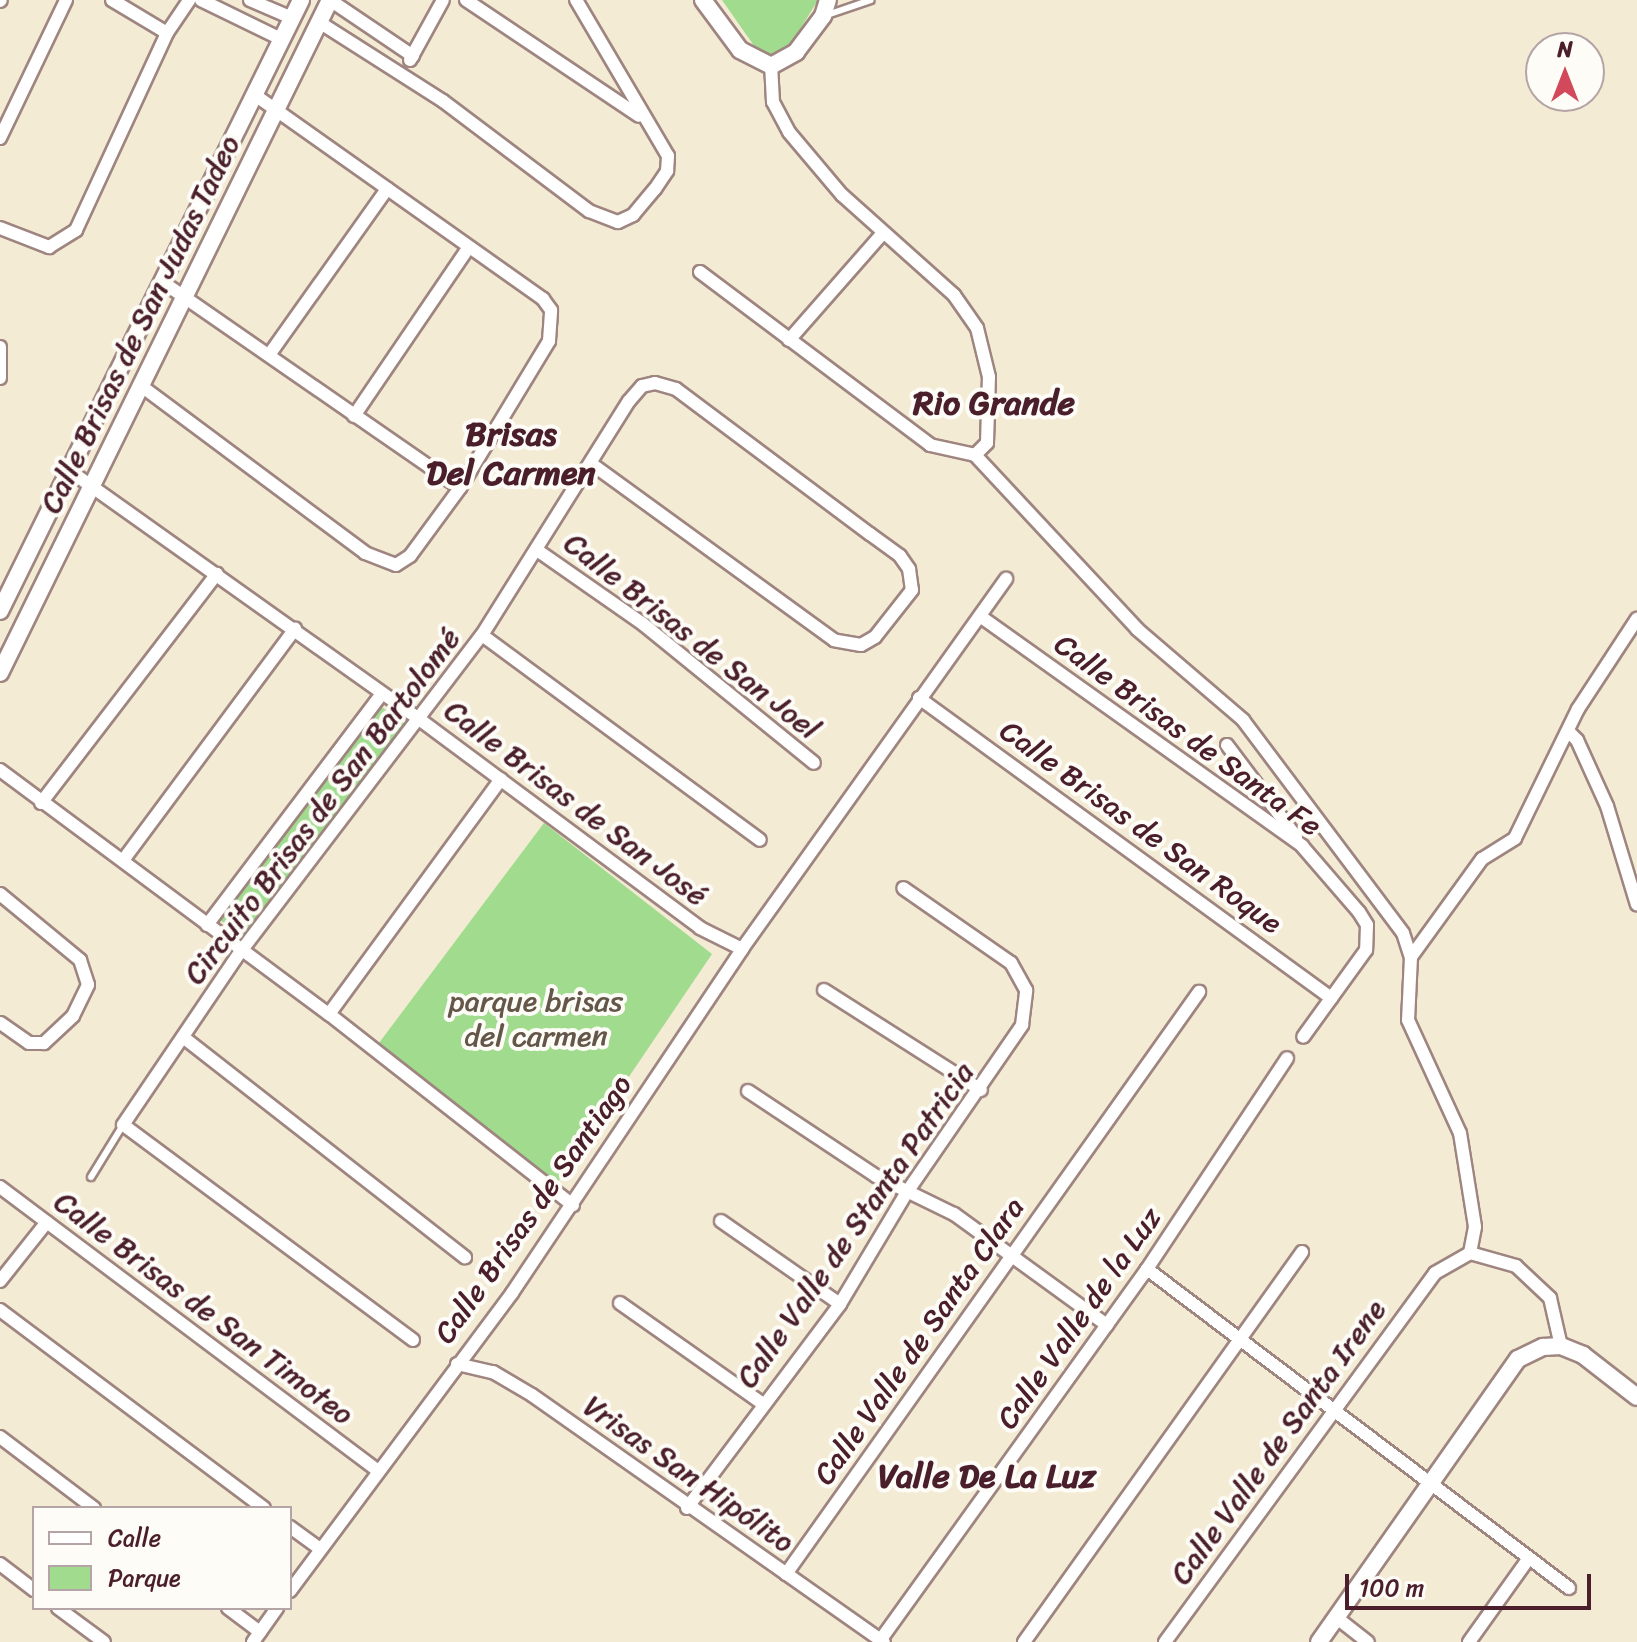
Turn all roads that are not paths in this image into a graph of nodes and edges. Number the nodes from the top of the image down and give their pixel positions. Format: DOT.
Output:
graph roads {
  1 [pos="66,0"];
  2 [pos="112,0"];
  3 [pos="189,0"];
  4 [pos="201,0"];
  5 [pos="250,0"];
  6 [pos="301,0"];
  7 [pos="330,0"];
  8 [pos="443,0"];
  9 [pos="466,0"];
  10 [pos="576,0"];
  11 [pos="703,0"];
  12 [pos="871,0"];
  13 [pos="826,8"];
  14 [pos="292,18"];
  15 [pos="319,22"];
  16 [pos="167,33"];
  17 [pos="283,40"];
  18 [pos="413,56"];
  19 [pos="771,66"];
  20 [pos="401,72"];
  21 [pos="256,96"];
  22 [pos="276,110"];
  23 [pos="642,117"];
  24 [pos="0,138"];
  25 [pos="387,189"];
  26 [pos="0,228"];
  27 [pos="882,234"];
  28 [pos="469,247"];
  29 [pos="700,272"];
  30 [pos="164,283"];
  31 [pos="186,295"];
  32 [pos="789,340"];
  33 [pos="0,347"];
  34 [pos="269,355"];
  35 [pos="0,378"];
  36 [pos="140,385"];
  37 [pos="354,416"];
  38 [pos="975,455"];
  39 [pos="592,464"];
  40 [pos="70,471"];
  41 [pos="94,486"];
  42 [pos="460,488"];
  43 [pos="537,550"];
  44 [pos="217,574"];
  45 [pos="1006,579"];
  46 [pos="0,611"];
  47 [pos="980,616"];
  48 [pos="1637,619"];
  49 [pos="295,629"];
  50 [pos="482,635"];
  51 [pos="1626,637"];
  52 [pos="1637,646"];
  53 [pos="0,673"];
  54 [pos="382,694"];
  55 [pos="919,698"];
  56 [pos="419,719"];
  57 [pos="1568,731"];
  58 [pos="1227,745"];
  59 [pos="814,763"];
  60 [pos="0,770"];
  61 [pos="501,779"];
  62 [pos="41,803"];
  63 [pos="760,840"];
  64 [pos="1302,846"];
  65 [pos="124,859"];
  66 [pos="903,888"];
  67 [pos="0,894"];
  68 [pos="1637,905"];
  69 [pos="207,925"];
  70 [pos="742,949"];
  71 [pos="241,951"];
  72 [pos="1411,957"];
  73 [pos="824,990"];
  74 [pos="1199,992"];
  75 [pos="1331,998"];
  76 [pos="329,1014"];
  77 [pos="0,1023"];
  78 [pos="183,1037"];
  79 [pos="1303,1037"];
  80 [pos="1287,1058"];
  81 [pos="981,1090"];
  82 [pos="748,1091"];
  83 [pos="123,1125"];
  84 [pos="91,1177"];
  85 [pos="0,1187"];
  86 [pos="907,1192"];
  87 [pos="573,1205"];
  88 [pos="721,1221"];
  89 [pos="47,1222"];
  90 [pos="1302,1252"];
  91 [pos="1470,1253"];
  92 [pos="1014,1255"];
  93 [pos="465,1257"];
  94 [pos="1147,1269"];
  95 [pos="0,1281"];
  96 [pos="620,1303"];
  97 [pos="840,1304"];
  98 [pos="0,1310"];
  99 [pos="1107,1325"];
  100 [pos="1242,1339"];
  101 [pos="413,1340"];
  102 [pos="1561,1346"];
  103 [pos="457,1364"];
  104 [pos="1637,1397"];
  105 [pos="763,1404"];
  106 [pos="1332,1408"];
  107 [pos="0,1437"];
  108 [pos="377,1470"];
  109 [pos="1432,1483"];
  110 [pos="91,1506"];
  111 [pos="261,1506"];
  112 [pos="687,1508"];
  113 [pos="292,1528"];
  114 [pos="320,1549"];
  115 [pos="1529,1558"];
  116 [pos="0,1564"];
  117 [pos="786,1574"];
  118 [pos="32,1588"];
  119 [pos="292,1588"];
  120 [pos="1569,1588"];
  121 [pos="61,1610"];
  122 [pos="230,1610"];
  123 [pos="276,1610"];
  124 [pos="1337,1618"];
  125 [pos="256,1637"];
  126 [pos="881,1641"];
  127 [pos="104,1642"];
  128 [pos="1024,1642"];
  129 [pos="1165,1642"];
  130 [pos="1319,1642"];
  131 [pos="1368,1642"];
  132 [pos="1469,1642"];
  1 -- 24 [label="street"];
  2 -- 16 [label="street"];
  3 -- 16 [label="street"];
  4 -- 17 [label="street"];
  5 -- 14 [label="street"];
  6 -- 14 [label="street, Calle Brisas de San Judas Tadeo"];
  7 -- 15 [label="street, Calle Brisas de San Judas Tadeo"];
  7 -- 18 [label="street"];
  8 -- 18 [label="street"];
  9 -- 23 [label="street"];
  10 -- 23 [label="street"];
  11 -- 19 [label="street"];
  12 -- 13 [label="lane"];
  13 -- 19 [label="street"];
  14 -- 17 [label="street, Calle Brisas de San Judas Tadeo"];
  15 -- 20 [label="street"];
  15 -- 22 [label="street, Calle Brisas de San Judas Tadeo"];
  16 -- 26 [label="street"];
  17 -- 21 [label="street, Calle Brisas de San Judas Tadeo"];
  18 -- 20 [label="street"];
  19 -- 27 [label="street"];
  20 -- 23 [label="street"];
  21 -- 22 [label="street"];
  21 -- 30 [label="street, Calle Brisas de San Judas Tadeo"];
  22 -- 25 [label="street"];
  22 -- 31 [label="street, Calle Brisas de San Judas Tadeo"];
  25 -- 28 [label="street"];
  25 -- 34 [label="street"];
  27 -- 32 [label="street"];
  27 -- 38 [label="street"];
  28 -- 37 [label="street"];
  28 -- 42 [label="street"];
  29 -- 32 [label="street"];
  30 -- 31 [label="street"];
  30 -- 40 [label="street, Calle Brisas de San Judas Tadeo"];
  31 -- 34 [label="street"];
  31 -- 36 [label="street, Calle Brisas de San Judas Tadeo"];
  32 -- 38 [label="street"];
  33 -- 35 [label="street"];
  34 -- 37 [label="street"];
  36 -- 41 [label="street, Calle Brisas de San Judas Tadeo"];
  36 -- 42 [label="street"];
  37 -- 42 [label="street"];
  38 -- 72 [label="street"];
  39 -- 39 [label="street, Circuito Brisas de San Bartolomé"];
  39 -- 43 [label="street, Circuito Brisas de San Bartolomé"];
  40 -- 41 [label="street, Calle Brisas de San José"];
  40 -- 46 [label="street, Calle Brisas de San Judas Tadeo"];
  41 -- 44 [label="street, Calle Brisas de San José"];
  41 -- 53 [label="street, Calle Brisas de San Judas Tadeo"];
  43 -- 50 [label="street, Circuito Brisas de San Bartolomé"];
  43 -- 59 [label="street, Calle Brisas de San Joel"];
  44 -- 49 [label="street, Calle Brisas de San José"];
  44 -- 62 [label="street"];
  45 -- 47 [label="street, Calle Brisas de Santiago"];
  47 -- 55 [label="street, Calle Brisas de Santiago"];
  47 -- 64 [label="street, Calle Brisas de Santa Fe"];
  48 -- 51 [label="street"];
  49 -- 54 [label="street, Calle Brisas de San José"];
  49 -- 65 [label="street"];
  50 -- 56 [label="street, Circuito Brisas de San Bartolomé"];
  50 -- 63 [label="street"];
  51 -- 52 [label="street"];
  51 -- 57 [label="street"];
  54 -- 56 [label="street, Calle Brisas de San José"];
  54 -- 69 [label="street"];
  55 -- 70 [label="street, Calle Brisas de Santiago"];
  55 -- 75 [label="street, Calle Brisas de San Roque"];
  56 -- 61 [label="street, Calle Brisas de San José"];
  56 -- 71 [label="street, Circuito Brisas de San Bartolomé"];
  57 -- 68 [label="street"];
  57 -- 72 [label="street"];
  58 -- 64 [label="street"];
  60 -- 62 [label="street"];
  61 -- 70 [label="street, Calle Brisas de San José"];
  61 -- 76 [label="street"];
  62 -- 65 [label="street"];
  64 -- 75 [label="street, Calle Brisas de Santa Fe"];
  65 -- 69 [label="street"];
  66 -- 81 [label="street, Calle Valle de Stanta Patricia"];
  67 -- 77 [label="street"];
  69 -- 71 [label="street"];
  70 -- 87 [label="street, Calle Brisas de Santiago"];
  71 -- 76 [label="street"];
  71 -- 78 [label="street, Circuito Brisas de San Bartolomé"];
  72 -- 91 [label="street"];
  73 -- 81 [label="street"];
  74 -- 92 [label="street, Calle Valle de Santa Clara"];
  75 -- 79 [label="street"];
  76 -- 87 [label="street"];
  78 -- 83 [label="street, Circuito Brisas de San Bartolomé"];
  78 -- 93 [label="street"];
  80 -- 94 [label="street, Calle Valle de la Luz"];
  81 -- 86 [label="street, Calle Valle de Stanta Patricia"];
  82 -- 86 [label="street"];
  83 -- 84 [label="lane, Circuito Brisas de San Bartolomé"];
  83 -- 101 [label="street"];
  85 -- 89 [label="street, Calle Brisas de San Timoteo"];
  86 -- 92 [label="street"];
  86 -- 97 [label="street, Calle Valle de Stanta Patricia"];
  87 -- 103 [label="street, Calle Brisas de Santiago"];
  88 -- 97 [label="street"];
  89 -- 95 [label="street"];
  89 -- 108 [label="street, Calle Brisas de San Timoteo"];
  90 -- 100 [label="street"];
  91 -- 102 [label="street"];
  91 -- 106 [label="street, Calle Valle de Santa Irene"];
  92 -- 99 [label="street"];
  92 -- 117 [label="street, Calle Valle de Santa Clara"];
  94 -- 99 [label="street, Calle Valle de la Luz"];
  94 -- 100 [label="street"];
  96 -- 105 [label="street"];
  97 -- 105 [label="street, Calle Valle de Stanta Patricia"];
  98 -- 111 [label="street"];
  99 -- 126 [label="street, Calle Valle de la Luz"];
  100 -- 106 [label="street"];
  100 -- 128 [label="street"];
  102 -- 104 [label="street"];
  102 -- 109 [label="street"];
  103 -- 108 [label="street, Calle Brisas de Santiago"];
  103 -- 112 [label="street, Vrisas San Hipólito"];
  105 -- 112 [label="street, Calle Valle de Stanta Patricia"];
  106 -- 109 [label="street"];
  106 -- 129 [label="street, Calle Valle de Santa Irene"];
  107 -- 110 [label="street"];
  108 -- 114 [label="street, Calle Brisas de Santiago"];
  109 -- 115 [label="street"];
  109 -- 124 [label="street"];
  112 -- 117 [label="street, Vrisas San Hipólito"];
  113 -- 114 [label="street"];
  114 -- 119 [label="street, Calle Brisas de Santiago"];
  115 -- 120 [label="street"];
  115 -- 132 [label="street"];
  116 -- 118 [label="street"];
  117 -- 126 [label="street, Vrisas San Hipólito"];
  121 -- 127 [label="street"];
  122 -- 125 [label="street"];
  123 -- 125 [label="street"];
  124 -- 130 [label="street"];
  124 -- 131 [label="street"];
}
